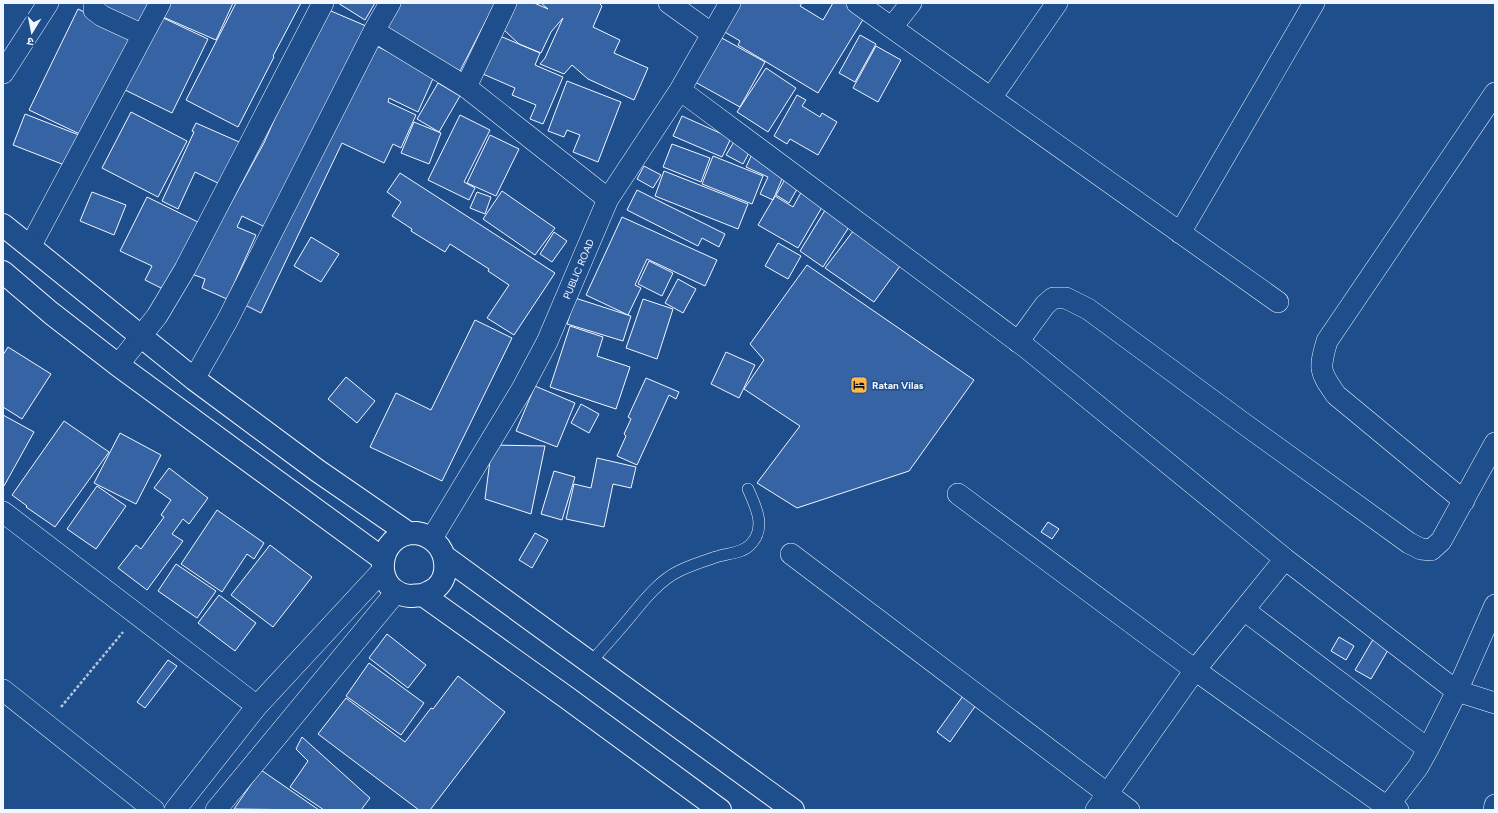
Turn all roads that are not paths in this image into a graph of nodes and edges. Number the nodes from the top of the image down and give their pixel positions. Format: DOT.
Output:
graph roads {
  1 [pos="48,3"];
  2 [pos="94,3"];
  3 [pos="160,3"];
  4 [pos="323,3"];
  5 [pos="390,3"];
  6 [pos="506,3"];
  7 [pos="669,3"];
  8 [pos="730,3"];
  9 [pos="857,3"];
  10 [pos="911,3"];
  11 [pos="1057,3"];
  12 [pos="1314,3"];
  13 [pos="892,27"];
  14 [pos="374,31"];
  15 [pos="712,34"];
  16 [pos="143,35"];
  17 [pos="3,73"];
  18 [pos="466,87"];
  19 [pos="680,90"];
  20 [pos="1495,93"];
  21 [pos="991,98"];
  22 [pos="608,199"];
  23 [pos="3,226"];
  24 [pos="1180,233"];
  25 [pos="30,247"];
  26 [pos="3,272"];
  27 [pos="1278,302"];
  28 [pos="141,337"];
  29 [pos="1018,342"];
  30 [pos="118,365"];
  31 [pos="194,379"];
  32 [pos="1495,443"];
  33 [pos="748,489"];
  34 [pos="958,494"];
  35 [pos="1464,500"];
  36 [pos="3,512"];
  37 [pos="408,533"];
  38 [pos="432,538"];
  39 [pos="791,554"];
  40 [pos="445,557"];
  41 [pos="1285,559"];
  42 [pos="383,564"];
  43 [pos="397,591"];
  44 [pos="423,595"];
  45 [pos="1495,605"];
  46 [pos="1244,610"];
  47 [pos="591,662"];
  48 [pos="1195,670"];
  49 [pos="3,690"];
  50 [pos="1457,691"];
  51 [pos="1495,703"];
  52 [pos="257,706"];
  53 [pos="1428,749"];
  54 [pos="1102,802"];
  55 [pos="1495,804"];
  56 [pos="1390,809"];
  57 [pos="154,810"];
  58 [pos="175,810"];
  59 [pos="216,810"];
  60 [pos="720,810"];
  61 [pos="793,810"];
  62 [pos="1129,810"];
  63 [pos="1494,810"];
  1 -- 17 [label="street"];
  2 -- 16 [label="street"];
  3 -- 16 [label="street"];
  4 -- 28 [label="street"];
  5 -- 14 [label="street"];
  6 -- 18 [label="street"];
  7 -- 15 [label="street"];
  8 -- 15 [label="street, PUBLIC ROAD"];
  9 -- 13 [label="street"];
  10 -- 13 [label="street"];
  11 -- 21 [label="street"];
  12 -- 24 [label="street"];
  13 -- 21 [label="street"];
  14 -- 18 [label="street"];
  14 -- 31 [label="street"];
  15 -- 19 [label="street, PUBLIC ROAD"];
  16 -- 25 [label="street"];
  18 -- 22 [label="street"];
  19 -- 22 [label="street, PUBLIC ROAD"];
  19 -- 29 [label="street"];
  20 -- 35 [label="street"];
  21 -- 24 [label="street"];
  22 -- 38 [label="street, PUBLIC ROAD"];
  23 -- 25 [label="street"];
  24 -- 27 [label="street"];
  25 -- 28 [label="street"];
  26 -- 30 [label="street"];
  28 -- 30 [label="street"];
  28 -- 31 [label="street"];
  29 -- 35 [label="street"];
  29 -- 41 [label="street"];
  30 -- 42 [label="street"];
  31 -- 37 [label="street"];
  32 -- 35 [label="street"];
  33 -- 47 [label="lane"];
  34 -- 48 [label="street"];
  36 -- 52 [label="street"];
  37 -- 38 [label="street"];
  37 -- 42 [label="street"];
  38 -- 40 [label="street"];
  39 -- 54 [label="street"];
  40 -- 44 [label="street"];
  40 -- 47 [label="street"];
  41 -- 46 [label="street"];
  41 -- 50 [label="street"];
  42 -- 43 [label="street"];
  42 -- 52 [label="street"];
  43 -- 44 [label="street"];
  43 -- 59 [label="street"];
  44 -- 60 [label="street"];
  45 -- 50 [label="street"];
  46 -- 48 [label="street"];
  46 -- 53 [label="street"];
  47 -- 61 [label="street"];
  48 -- 54 [label="street"];
  48 -- 56 [label="street"];
  49 -- 57 [label="street"];
  50 -- 51 [label="street"];
  50 -- 53 [label="street"];
  52 -- 58 [label="street"];
  53 -- 56 [label="street"];
  54 -- 62 [label="street"];
  55 -- 63 [label="street"];
}
